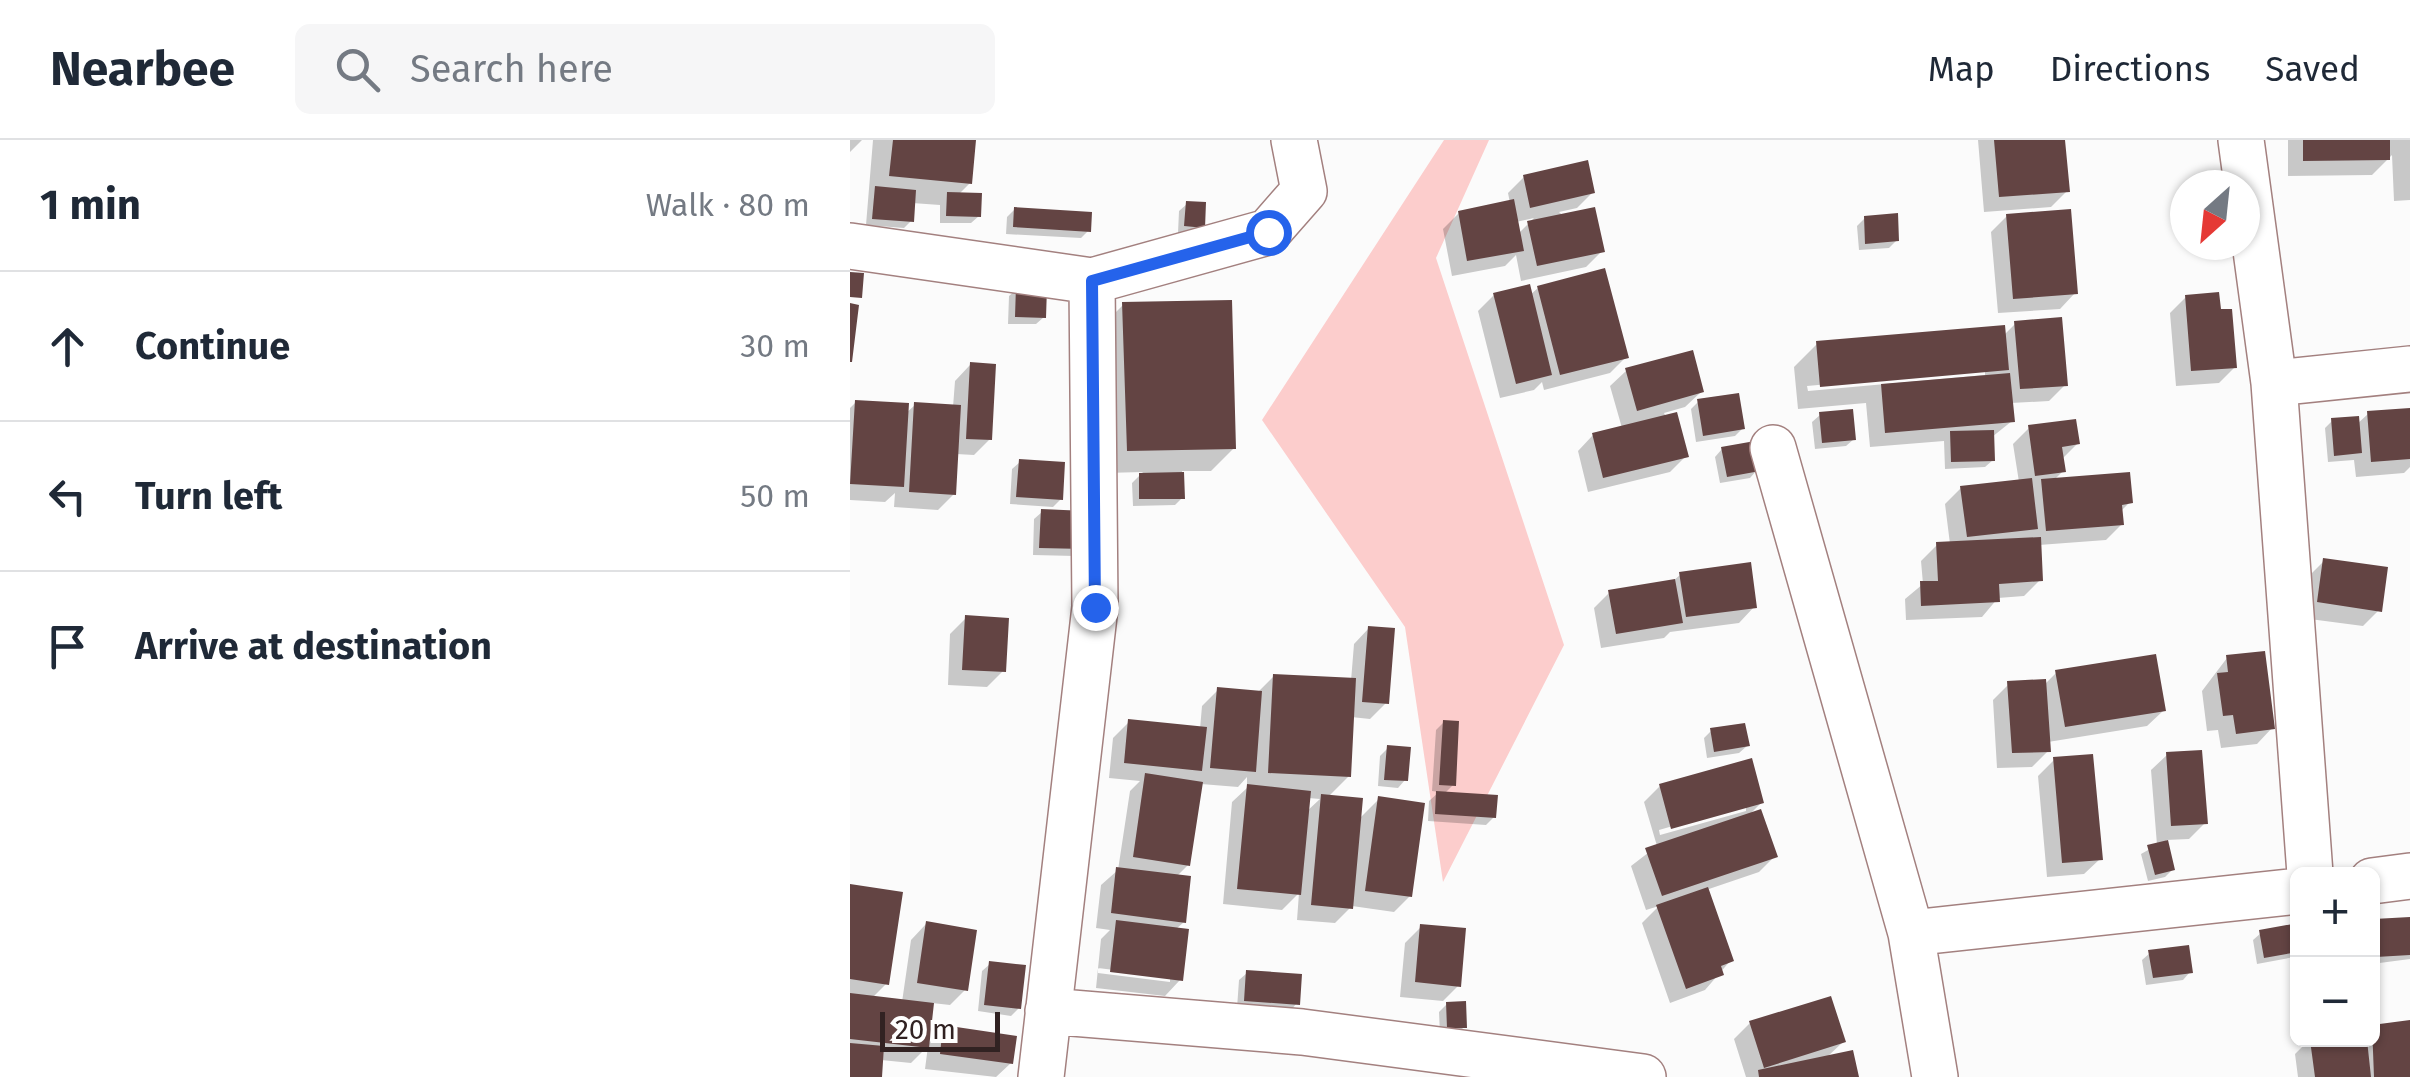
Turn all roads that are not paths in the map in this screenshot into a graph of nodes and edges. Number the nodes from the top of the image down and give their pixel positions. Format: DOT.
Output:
graph roads {
  1 [pos="1294,140"];
  2 [pos="2241,140"];
  3 [pos="850,246"];
  4 [pos="1092,281"];
  5 [pos="2410,369"];
  6 [pos="2274,383"];
  7 [pos="1774,448"];
  8 [pos="2309,867"];
  9 [pos="2410,876"];
  10 [pos="2380,880"];
  11 [pos="2290,892"];
  12 [pos="1911,932"];
  13 [pos="1048,1011"];
  14 [pos="1041,1077"];
  15 [pos="1643,1077"];
  16 [pos="1935,1077"];
  1 -- 4 [label="street"];
  2 -- 6 [label="street"];
  3 -- 4 [label="street"];
  4 -- 13 [label="street"];
  5 -- 6 [label="street"];
  6 -- 8 [label="street"];
  7 -- 12 [label="street"];
  9 -- 10 [label="street"];
  11 -- 12 [label="street"];
  12 -- 16 [label="street"];
  13 -- 14 [label="street"];
  13 -- 15 [label="street"];
}
